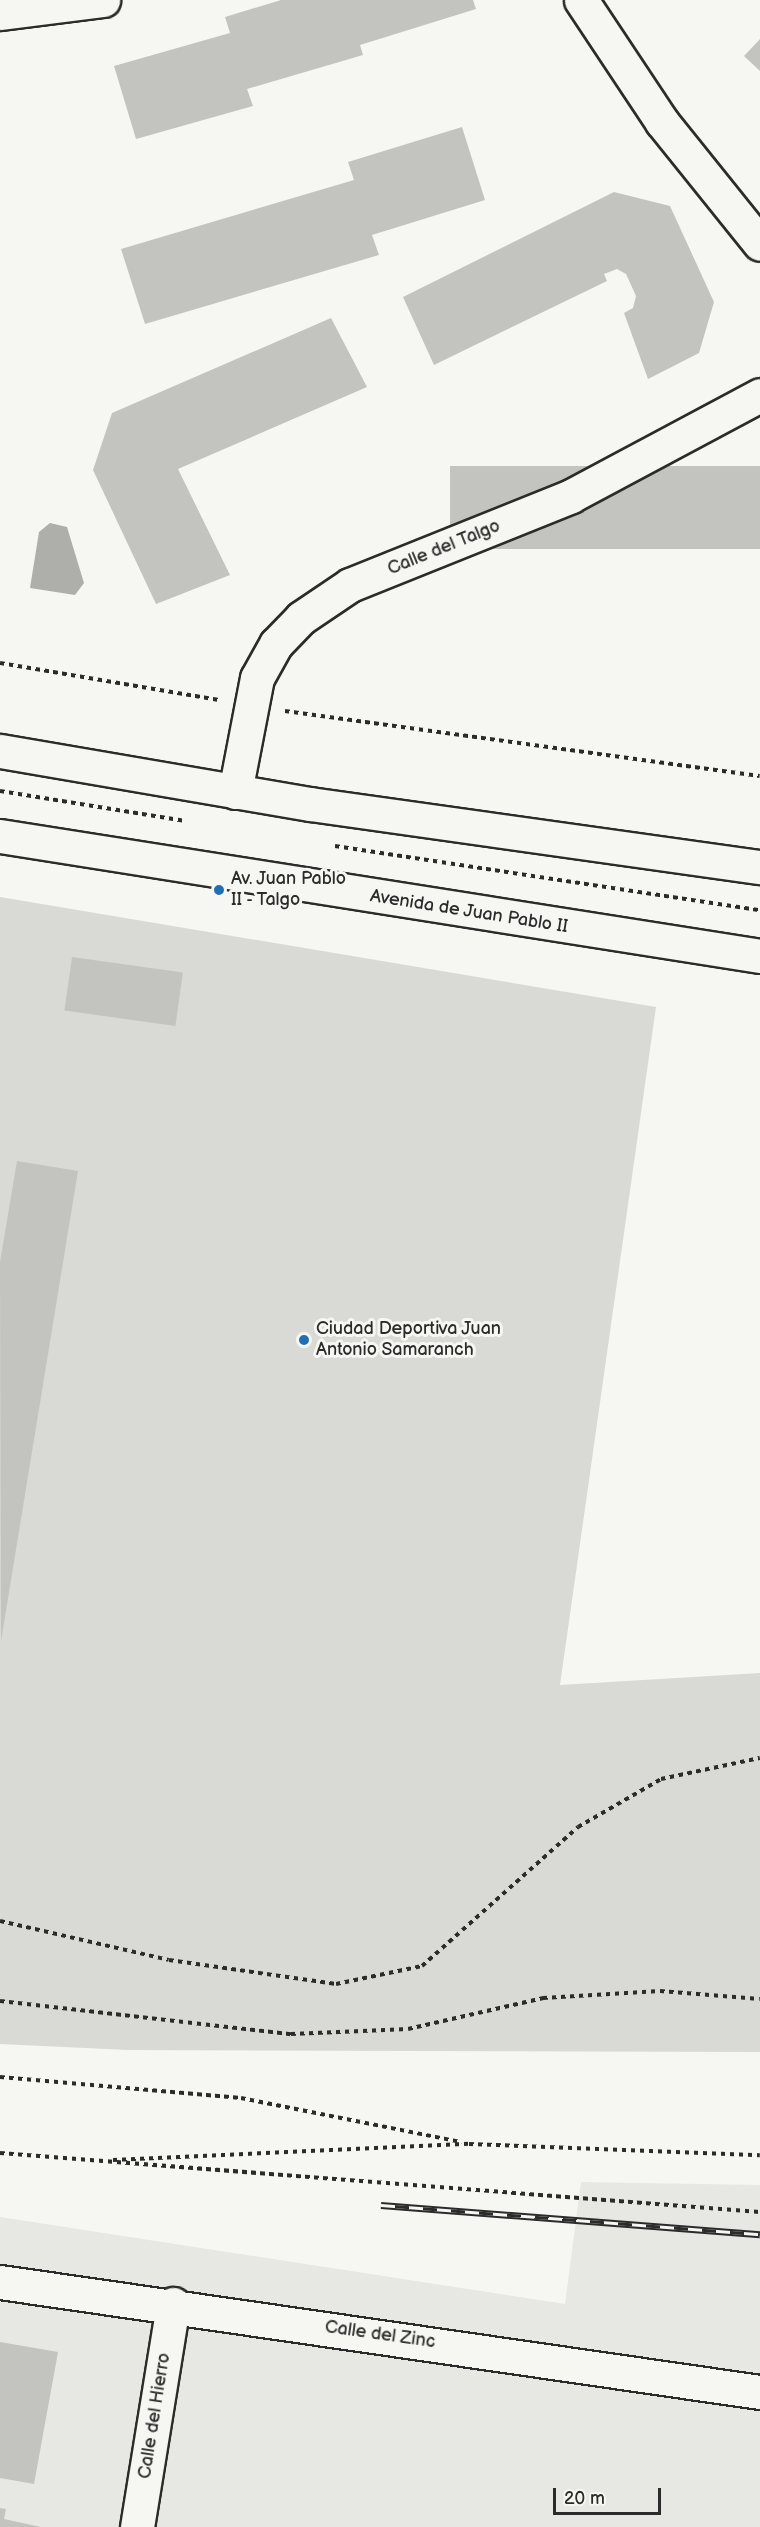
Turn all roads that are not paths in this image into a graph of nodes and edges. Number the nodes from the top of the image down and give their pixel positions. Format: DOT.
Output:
graph roads {
  1 [pos="103,0"];
  2 [pos="581,0"];
  3 [pos="0,13"];
  4 [pos="760,244"];
  5 [pos="760,395"];
  6 [pos="0,751"];
  7 [pos="235,792"];
  8 [pos="0,836"];
  9 [pos="760,867"];
  10 [pos="760,956"];
  11 [pos="0,2282"];
  12 [pos="173,2304"];
  13 [pos="760,2392"];
  14 [pos="137,2527"];
  1 -- 3 [label="street"];
  2 -- 4 [label="street"];
  5 -- 7 [label="street, Calle del Talgo"];
  6 -- 7 [label="street"];
  7 -- 9 [label="street"];
  8 -- 10 [label="street, Avenida de Juan Pablo II"];
  11 -- 12 [label="street, Calle del Zinc"];
  12 -- 13 [label="street, Calle del Zinc"];
  12 -- 14 [label="street, Calle del Hierro"];
}
